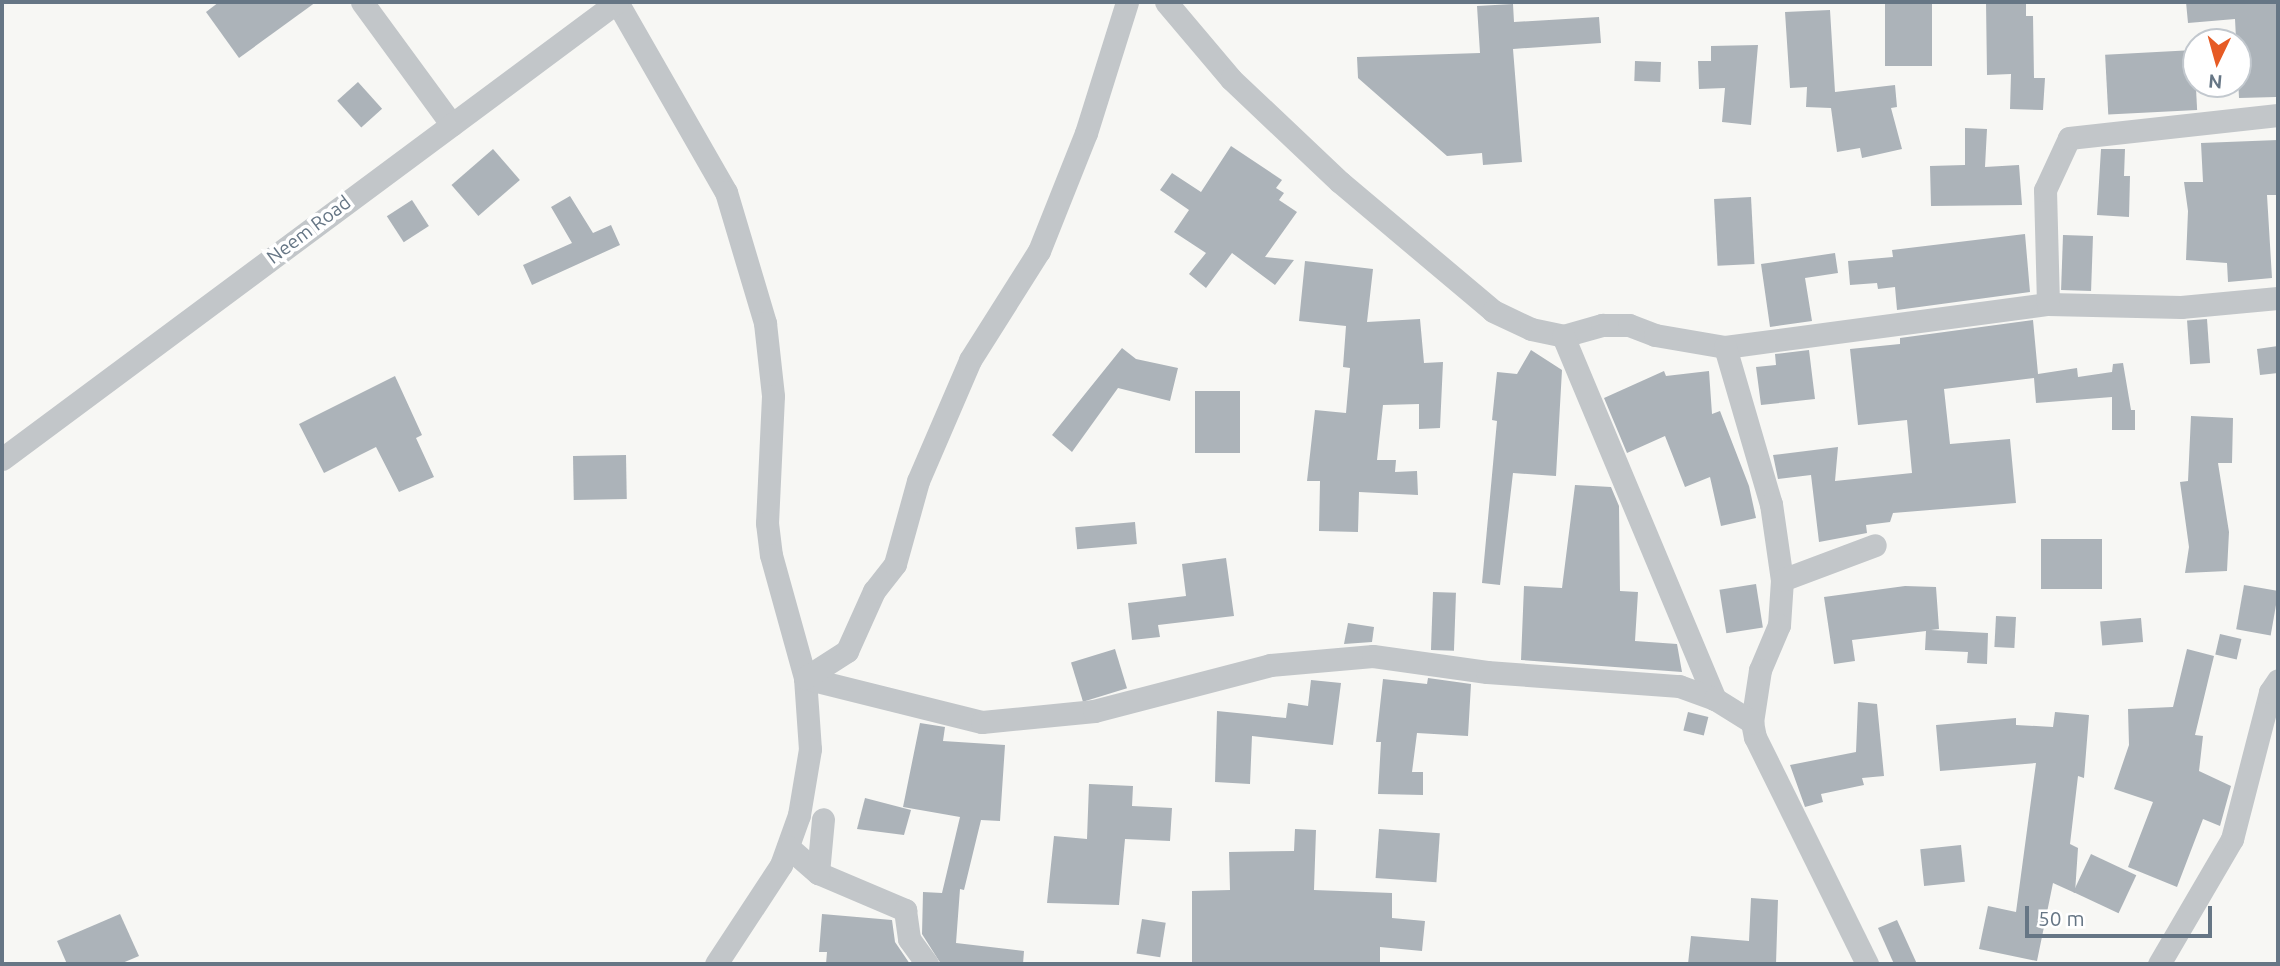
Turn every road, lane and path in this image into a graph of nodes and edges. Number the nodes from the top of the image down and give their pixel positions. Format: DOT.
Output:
graph roads {
  1 [pos="362,2"];
  2 [pos="617,2"];
  3 [pos="1127,2"];
  4 [pos="1166,2"];
  5 [pos="2278,115"];
  6 [pos="452,125"];
  7 [pos="2278,298"];
  8 [pos="2048,304"];
  9 [pos="1563,337"];
  10 [pos="1725,347"];
  11 [pos="2,459"];
  12 [pos="1875,545"];
  13 [pos="1782,580"];
  14 [pos="805,678"];
  15 [pos="2278,680"];
  16 [pos="1715,699"];
  17 [pos="1752,722"];
  18 [pos="823,819"];
  19 [pos="788,847"];
  20 [pos="818,873"];
  21 [pos="716,964"];
  22 [pos="927,964"];
  23 [pos="1867,964"];
  24 [pos="2159,964"];
  1 -- 6 [label="street"];
  2 -- 6 [label="street, Neem Road"];
  2 -- 14 [label="street"];
  3 -- 14 [label="street"];
  4 -- 9 [label="street"];
  5 -- 8 [label="street"];
  6 -- 11 [label="street, Neem Road"];
  7 -- 8 [label="street"];
  8 -- 10 [label="street"];
  9 -- 10 [label="street"];
  9 -- 16 [label="street"];
  10 -- 13 [label="street"];
  12 -- 13 [label="street"];
  13 -- 17 [label="street"];
  14 -- 16 [label="street"];
  14 -- 19 [label="street"];
  15 -- 24 [label="street"];
  16 -- 17 [label="street"];
  17 -- 23 [label="street"];
  18 -- 20 [label="street"];
  19 -- 20 [label="street"];
  19 -- 21 [label="street"];
  20 -- 22 [label="street"];
}
